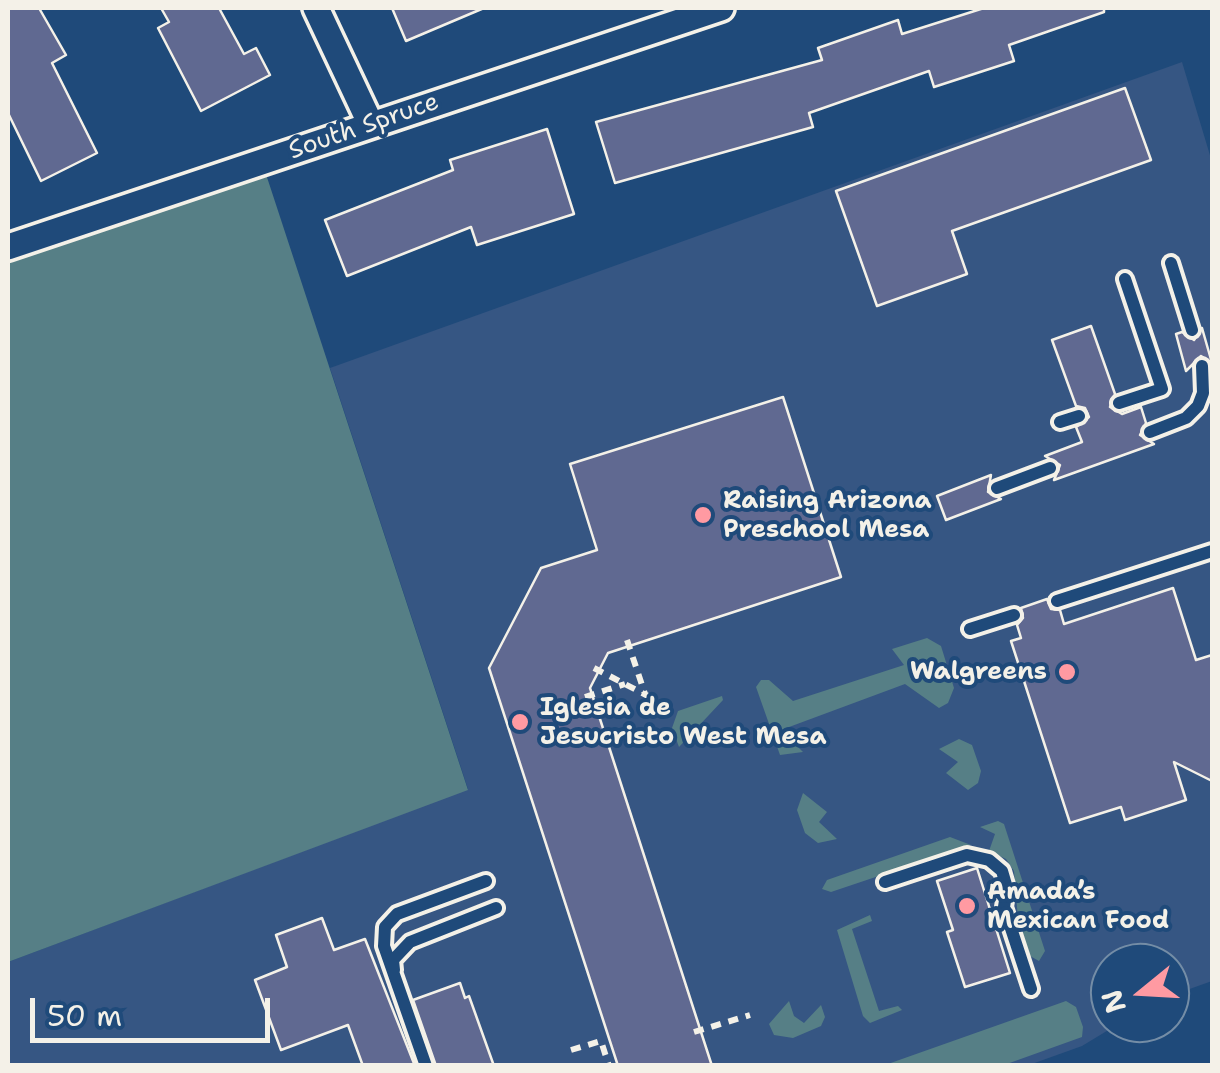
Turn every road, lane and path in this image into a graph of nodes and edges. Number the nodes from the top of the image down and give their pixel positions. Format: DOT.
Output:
graph roads {
  1 [pos="316,8"];
  2 [pos="721,8"];
  3 [pos="372,125"];
  4 [pos="8,246"];
  5 [pos="1170,263"];
  6 [pos="1125,279"];
  7 [pos="1192,330"];
  8 [pos="1202,366"];
  9 [pos="1118,403"];
  10 [pos="1080,416"];
  11 [pos="1060,422"];
  12 [pos="1150,432"];
  13 [pos="1050,468"];
  14 [pos="1003,486"];
  15 [pos="1212,550"];
  16 [pos="1057,601"];
  17 [pos="1014,615"];
  18 [pos="970,629"];
  19 [pos="627,640"];
  20 [pos="594,668"];
  21 [pos="625,684"];
  22 [pos="585,697"];
  23 [pos="486,881"];
  24 [pos="885,882"];
  25 [pos="496,908"];
  26 [pos="394,978"];
  27 [pos="1031,989"];
  28 [pos="750,1015"];
  29 [pos="694,1032"];
  30 [pos="572,1050"];
  31 [pos="426,1066"];
  32 [pos="609,1066"];
  1 -- 3 [label="street"];
  2 -- 3 [label="street, South Spruce"];
  3 -- 4 [label="street, South Spruce"];
  5 -- 7 [label="lane"];
  6 -- 9 [label="lane"];
  8 -- 12 [label="lane"];
  10 -- 11 [label="lane"];
  13 -- 14 [label="lane"];
  15 -- 16 [label="lane"];
  17 -- 18 [label="lane"];
  19 -- 21 [label="path"];
  20 -- 21 [label="path"];
  21 -- 22 [label="path"];
  23 -- 26 [label="lane"];
  24 -- 27 [label="lane"];
  25 -- 26 [label="lane"];
  26 -- 31 [label="lane"];
  28 -- 29 [label="path"];
  30 -- 32 [label="path"];
}
